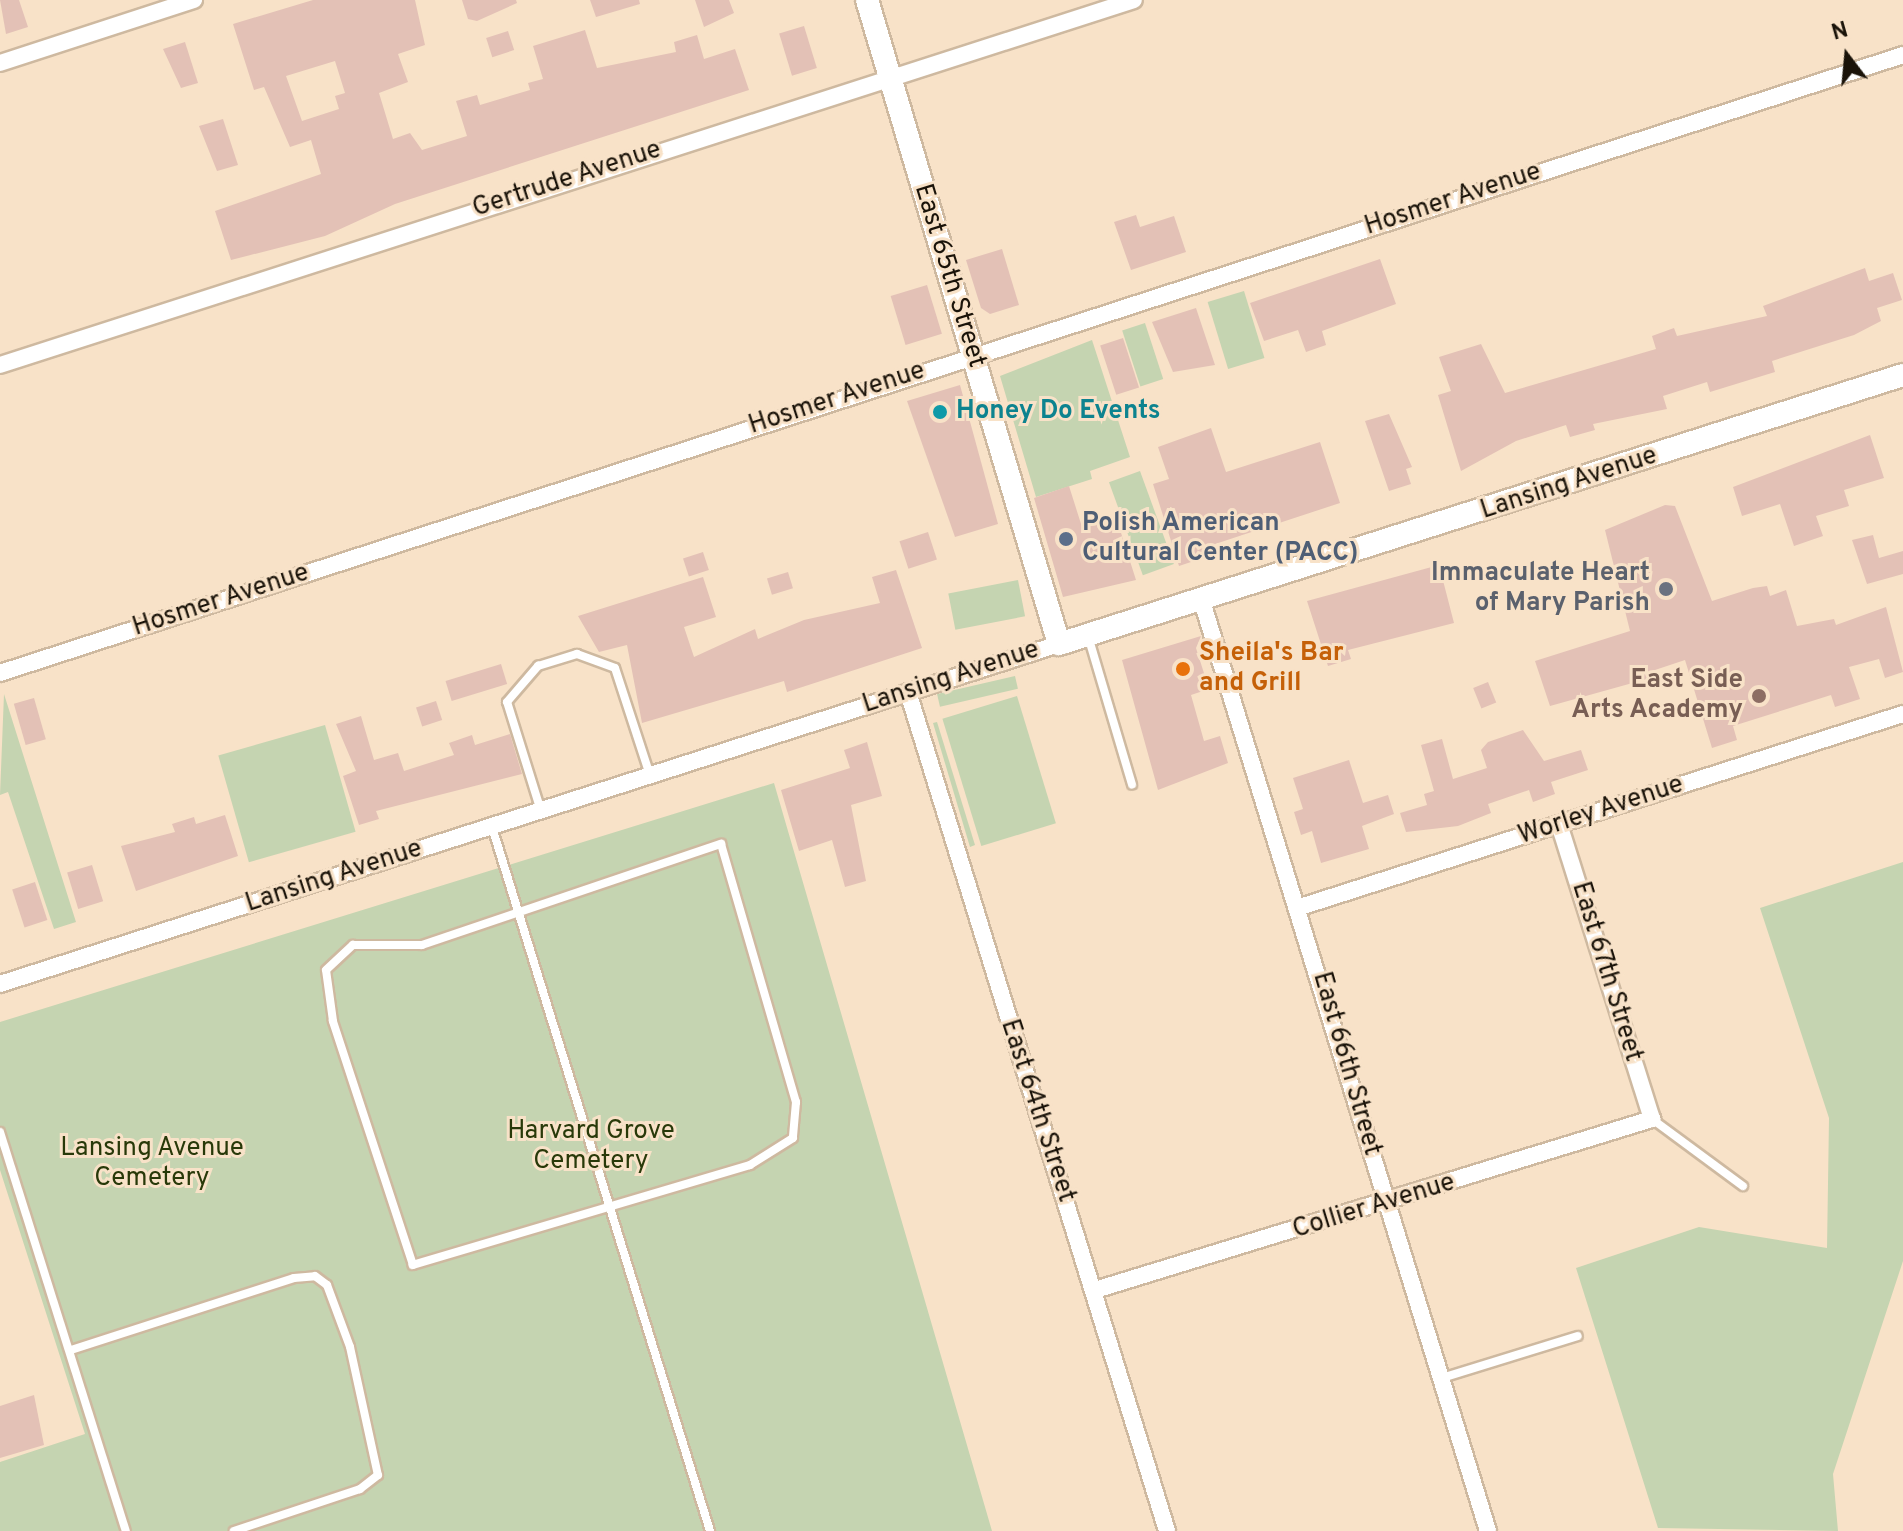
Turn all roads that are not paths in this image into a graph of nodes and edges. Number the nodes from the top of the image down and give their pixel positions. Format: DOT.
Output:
graph roads {
  1 [pos="194,0"];
  2 [pos="867,0"];
  3 [pos="1134,0"];
  4 [pos="1903,55"];
  5 [pos="0,63"];
  6 [pos="889,77"];
  7 [pos="973,356"];
  8 [pos="0,365"];
  9 [pos="1903,375"];
  10 [pos="1201,598"];
  11 [pos="1088,635"];
  12 [pos="1059,644"];
  13 [pos="0,673"];
  14 [pos="908,692"];
  15 [pos="1903,714"];
  16 [pos="650,775"];
  17 [pos="1132,785"];
  18 [pos="541,811"];
  19 [pos="1559,824"];
  20 [pos="492,827"];
  21 [pos="1300,907"];
  22 [pos="520,913"];
  23 [pos="0,984"];
  24 [pos="1652,1119"];
  25 [pos="0,1132"];
  26 [pos="1743,1186"];
  27 [pos="1387,1204"];
  28 [pos="610,1211"];
  29 [pos="1095,1290"];
  30 [pos="1578,1336"];
  31 [pos="71,1350"];
  32 [pos="1442,1378"];
  33 [pos="126,1531"];
  34 [pos="234,1531"];
  35 [pos="710,1531"];
  36 [pos="1167,1531"];
  37 [pos="1488,1531"];
  1 -- 5 [label="street"];
  2 -- 6 [label="street, East 65th Street"];
  3 -- 6 [label="street, Gertrude Avenue"];
  4 -- 7 [label="street, Hosmer Avenue"];
  6 -- 7 [label="street, East 65th Street"];
  6 -- 8 [label="street, Gertrude Avenue"];
  7 -- 12 [label="street, East 65th Street"];
  7 -- 13 [label="street, Hosmer Avenue"];
  9 -- 10 [label="street, Lansing Avenue"];
  10 -- 11 [label="street, Lansing Avenue"];
  10 -- 21 [label="street, East 66th Street"];
  11 -- 12 [label="street, Lansing Avenue"];
  11 -- 17 [label="lane"];
  12 -- 14 [label="street, Lansing Avenue"];
  14 -- 16 [label="street, Lansing Avenue"];
  14 -- 29 [label="street, East 64th Street"];
  15 -- 19 [label="street, Worley Avenue"];
  16 -- 18 [label="street, Lansing Avenue"];
  16 -- 18 [label="lane"];
  18 -- 20 [label="street, Lansing Avenue"];
  19 -- 21 [label="street, Worley Avenue"];
  19 -- 24 [label="street, East 67th Street"];
  20 -- 22 [label="lane"];
  20 -- 23 [label="street, Lansing Avenue"];
  21 -- 27 [label="street, East 66th Street"];
  22 -- 28 [label="lane"];
  22 -- 28 [label="lane"];
  22 -- 28 [label="lane"];
  24 -- 26 [label="lane"];
  24 -- 27 [label="street, Collier Avenue"];
  25 -- 31 [label="lane"];
  27 -- 29 [label="street, Collier Avenue"];
  27 -- 32 [label="street, East 66th Street"];
  28 -- 35 [label="lane"];
  29 -- 36 [label="street, East 64th Street"];
  30 -- 32 [label="lane"];
  31 -- 33 [label="lane"];
  31 -- 34 [label="lane"];
  32 -- 37 [label="street, East 66th Street"];
}
